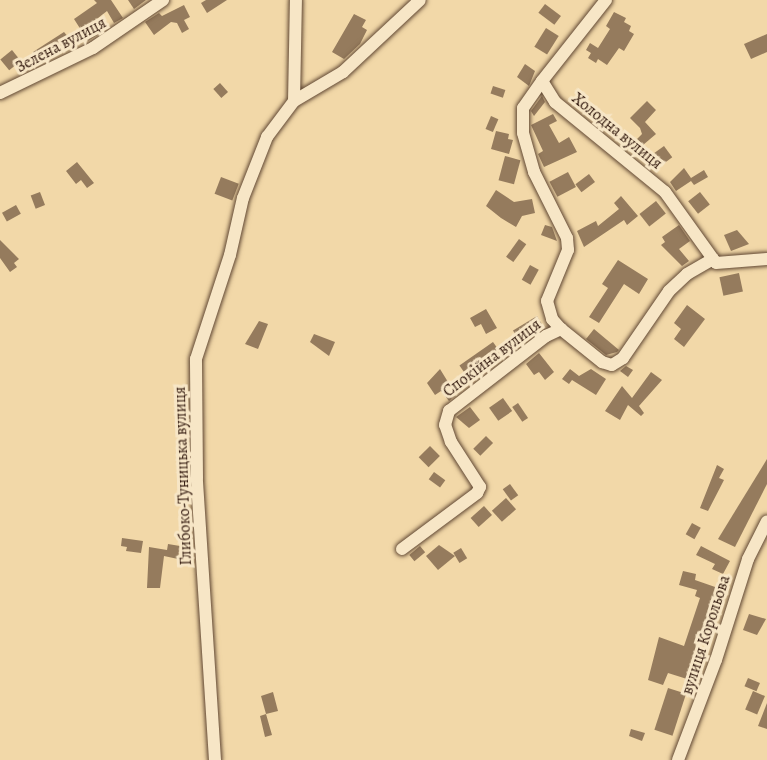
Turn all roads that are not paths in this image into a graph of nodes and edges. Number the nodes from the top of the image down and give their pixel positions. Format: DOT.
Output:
graph roads {
  1 [pos="164,0"];
  2 [pos="296,0"];
  3 [pos="420,0"];
  4 [pos="606,0"];
  5 [pos="542,81"];
  6 [pos="0,93"];
  7 [pos="294,101"];
  8 [pos="767,259"];
  9 [pos="713,260"];
  10 [pos="561,329"];
  11 [pos="767,521"];
  12 [pos="402,549"];
  13 [pos="214,760"];
  14 [pos="678,760"];
  1 -- 6 [label="street, Зелена вулиця"];
  2 -- 7 [label="street"];
  3 -- 7 [label="street"];
  4 -- 5 [label="street"];
  5 -- 9 [label="street, Холодна вулиця"];
  5 -- 10 [label="street, Спокійна вулиця"];
  7 -- 13 [label="street, Глибоко-Туницька вулиця"];
  8 -- 9 [label="street"];
  9 -- 10 [label="street, Спокійна вулиця"];
  10 -- 12 [label="street, Спокійна вулиця"];
  11 -- 14 [label="street, вулиця Корольова"];
}
